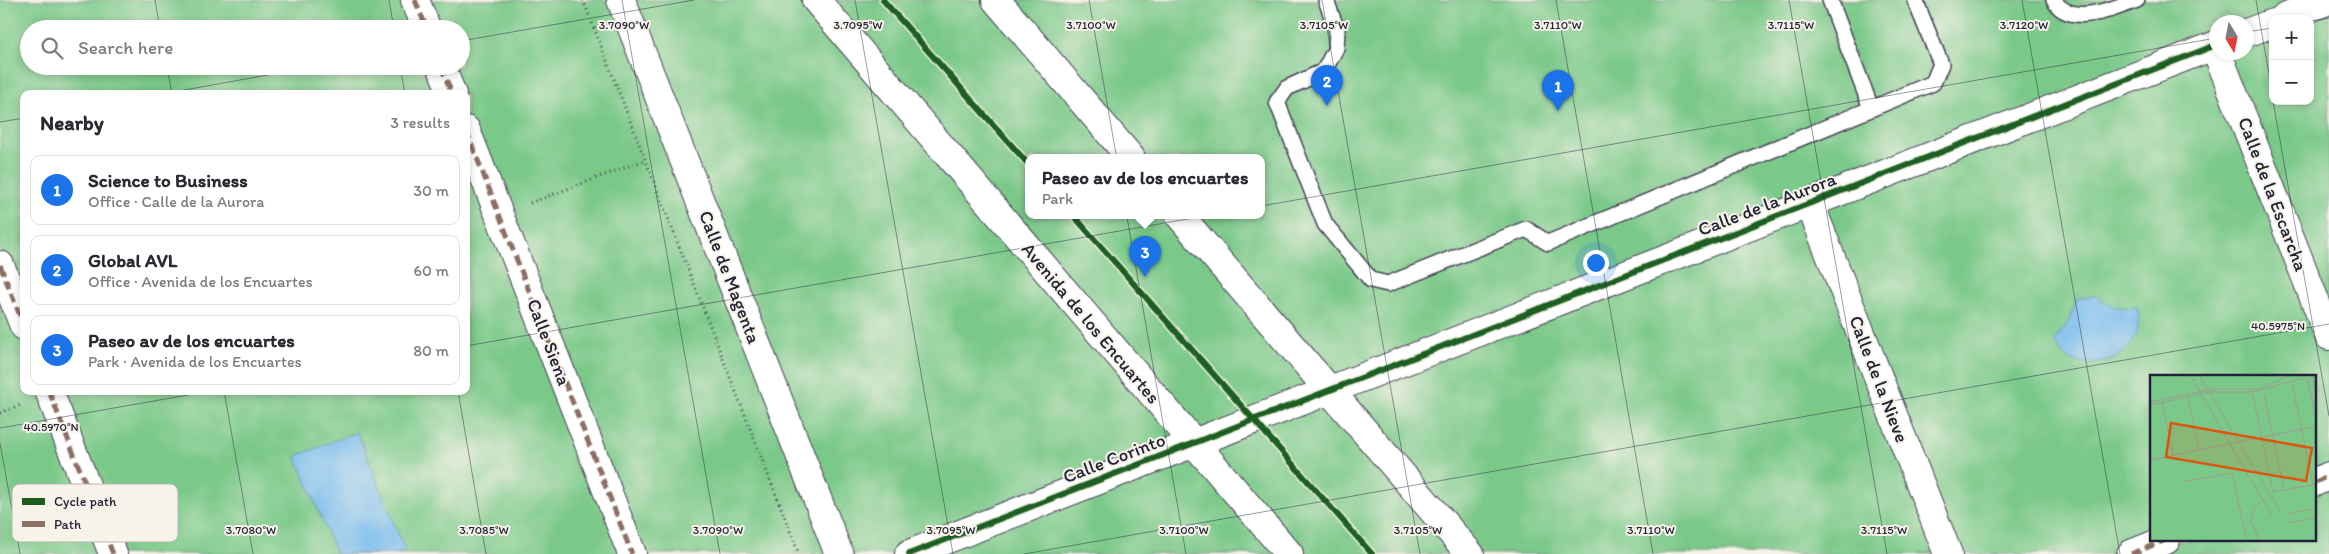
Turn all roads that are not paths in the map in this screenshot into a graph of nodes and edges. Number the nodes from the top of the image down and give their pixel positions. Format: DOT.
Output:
graph roads {
  1 [pos="415,0"];
  2 [pos="621,0"];
  3 [pos="816,0"];
  4 [pos="996,0"];
  5 [pos="1326,0"];
  6 [pos="1830,0"];
  7 [pos="1915,0"];
  8 [pos="2054,0"];
  9 [pos="2137,0"];
  10 [pos="2329,0"];
  11 [pos="2292,15"];
  12 [pos="423,20"];
  13 [pos="2269,24"];
  14 [pos="2254,30"];
  15 [pos="2209,51"];
  16 [pos="2221,60"];
  17 [pos="445,75"];
  18 [pos="450,90"];
  19 [pos="1871,108"];
  20 [pos="470,140"];
  21 [pos="1128,154"];
  22 [pos="1810,204"];
  23 [pos="1183,219"];
  24 [pos="0,265"];
  25 [pos="20,316"];
  26 [pos="2329,336"];
  27 [pos="1329,390"];
  28 [pos="51,395"];
  29 [pos="1194,443"];
  30 [pos="2329,476"];
  31 [pos="2316,482"];
  32 [pos="86,484"];
  33 [pos="108,542"];
  34 [pos="2161,542"];
  35 [pos="113,554"];
  36 [pos="632,554"];
  37 [pos="839,554"];
  38 [pos="909,554"];
  39 [pos="1289,554"];
  40 [pos="1470,554"];
  41 [pos="1948,554"];
  42 [pos="2131,554"];
  1 -- 12 [label="street"];
  2 -- 37 [label="street, Calle de Magenta"];
  3 -- 29 [label="street, Avenida de los Encuartes"];
  4 -- 21 [label="street"];
  5 -- 19 [label="lane"];
  6 -- 19 [label="lane"];
  7 -- 19 [label="lane"];
  8 -- 9 [label="lane"];
  10 -- 11 [label="street"];
  13 -- 14 [label="street"];
  15 -- 22 [label="street, Calle de la Aurora"];
  16 -- 26 [label="street, Calle de la Escarcha"];
  17 -- 18 [label="street"];
  20 -- 36 [label="street, Calle Siena"];
  22 -- 27 [label="street, Calle de la Aurora"];
  22 -- 41 [label="street, Calle de la Nieve"];
  23 -- 27 [label="street"];
  24 -- 25 [label="street"];
  27 -- 29 [label="street, Calle Corinto"];
  27 -- 40 [label="street"];
  28 -- 32 [label="street"];
  29 -- 38 [label="street, Calle Corinto"];
  29 -- 39 [label="street, Avenida de los Encuartes"];
  30 -- 31 [label="street"];
  33 -- 35 [label="street"];
  34 -- 42 [label="street"];
}
